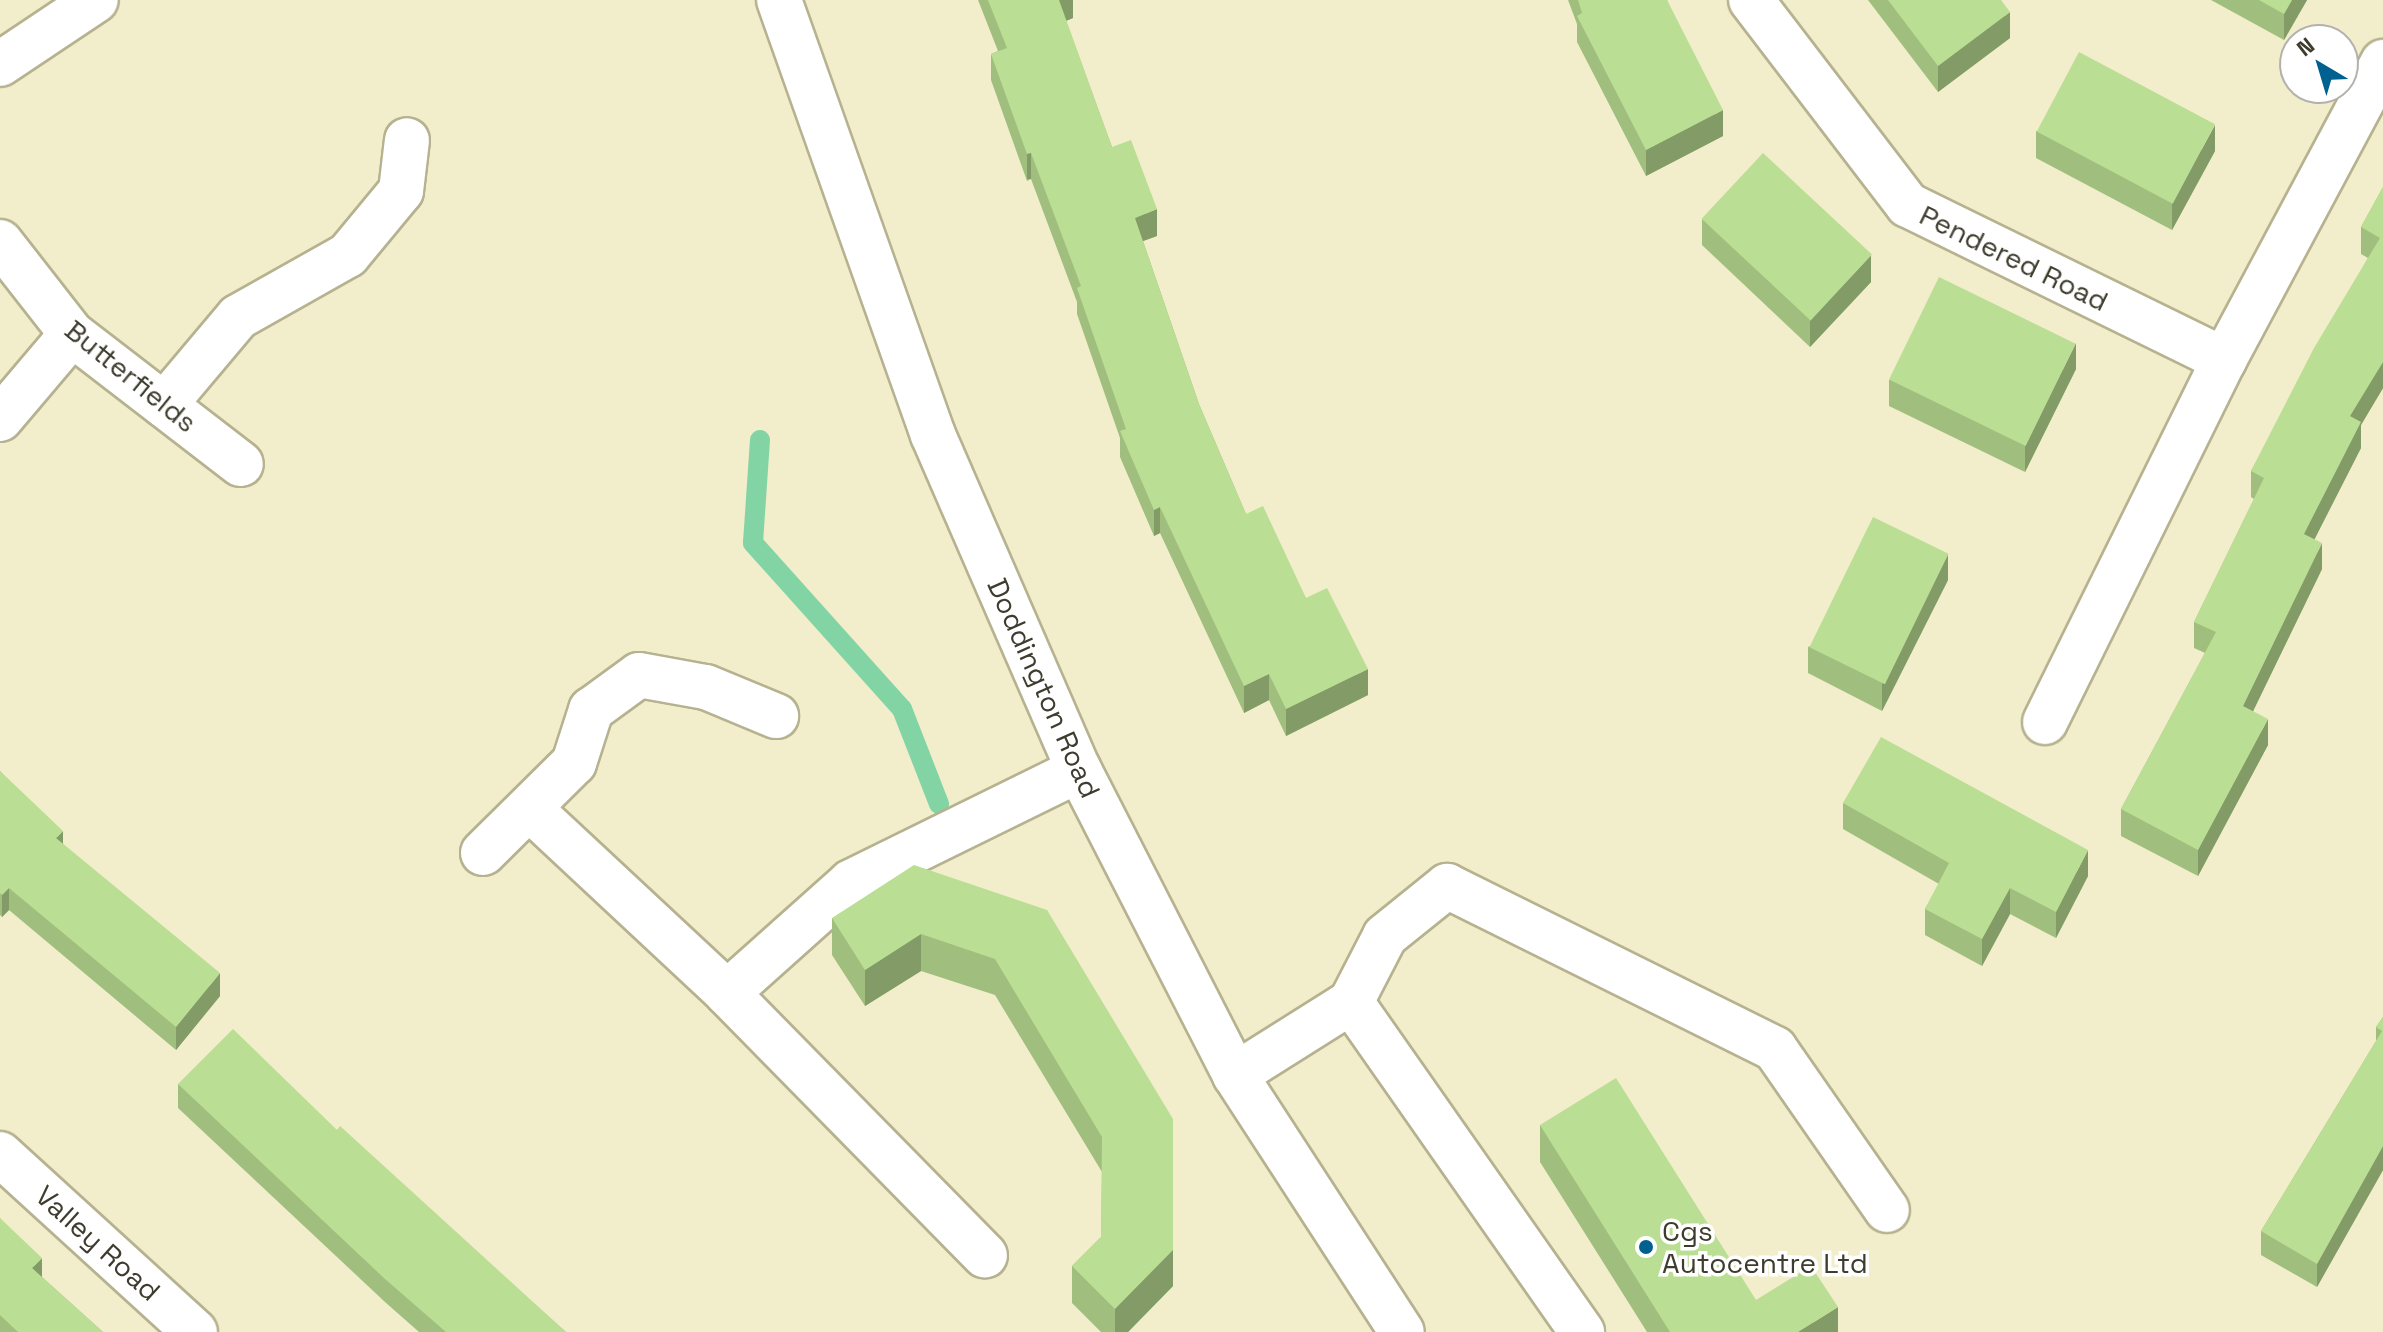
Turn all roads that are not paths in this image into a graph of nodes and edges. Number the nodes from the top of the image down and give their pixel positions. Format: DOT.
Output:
graph roads {
  1 [pos="96,0"];
  2 [pos="779,0"];
  3 [pos="1751,0"];
  4 [pos="2383,62"];
  5 [pos="0,64"];
  6 [pos="407,140"];
  7 [pos="0,242"];
  8 [pos="72,334"];
  9 [pos="2224,360"];
  10 [pos="164,405"];
  11 [pos="0,419"];
  12 [pos="241,464"];
  13 [pos="776,716"];
  14 [pos="2045,722"];
  15 [pos="1079,770"];
  16 [pos="530,809"];
  17 [pos="483,853"];
  18 [pos="727,993"];
  19 [pos="1351,1002"];
  20 [pos="1235,1075"];
  21 [pos="0,1154"];
  22 [pos="1887,1210"];
  23 [pos="985,1256"];
  24 [pos="1386,1326"];
  25 [pos="195,1332"];
  26 [pos="1582,1332"];
  1 -- 5 [label="street"];
  2 -- 15 [label="street, Doddington Road"];
  3 -- 9 [label="street, Pendered Road"];
  4 -- 9 [label="street"];
  6 -- 10 [label="street"];
  7 -- 8 [label="street, Butterfields"];
  8 -- 10 [label="street, Butterfields"];
  8 -- 11 [label="street"];
  9 -- 14 [label="street"];
  10 -- 12 [label="street, Butterfields"];
  13 -- 16 [label="street"];
  15 -- 18 [label="street"];
  15 -- 20 [label="street, Doddington Road"];
  16 -- 17 [label="street"];
  16 -- 18 [label="street"];
  18 -- 23 [label="street"];
  19 -- 20 [label="street"];
  19 -- 22 [label="street"];
  19 -- 26 [label="street"];
  20 -- 24 [label="street, Doddington Road"];
  21 -- 25 [label="street, Valley Road"];
}
